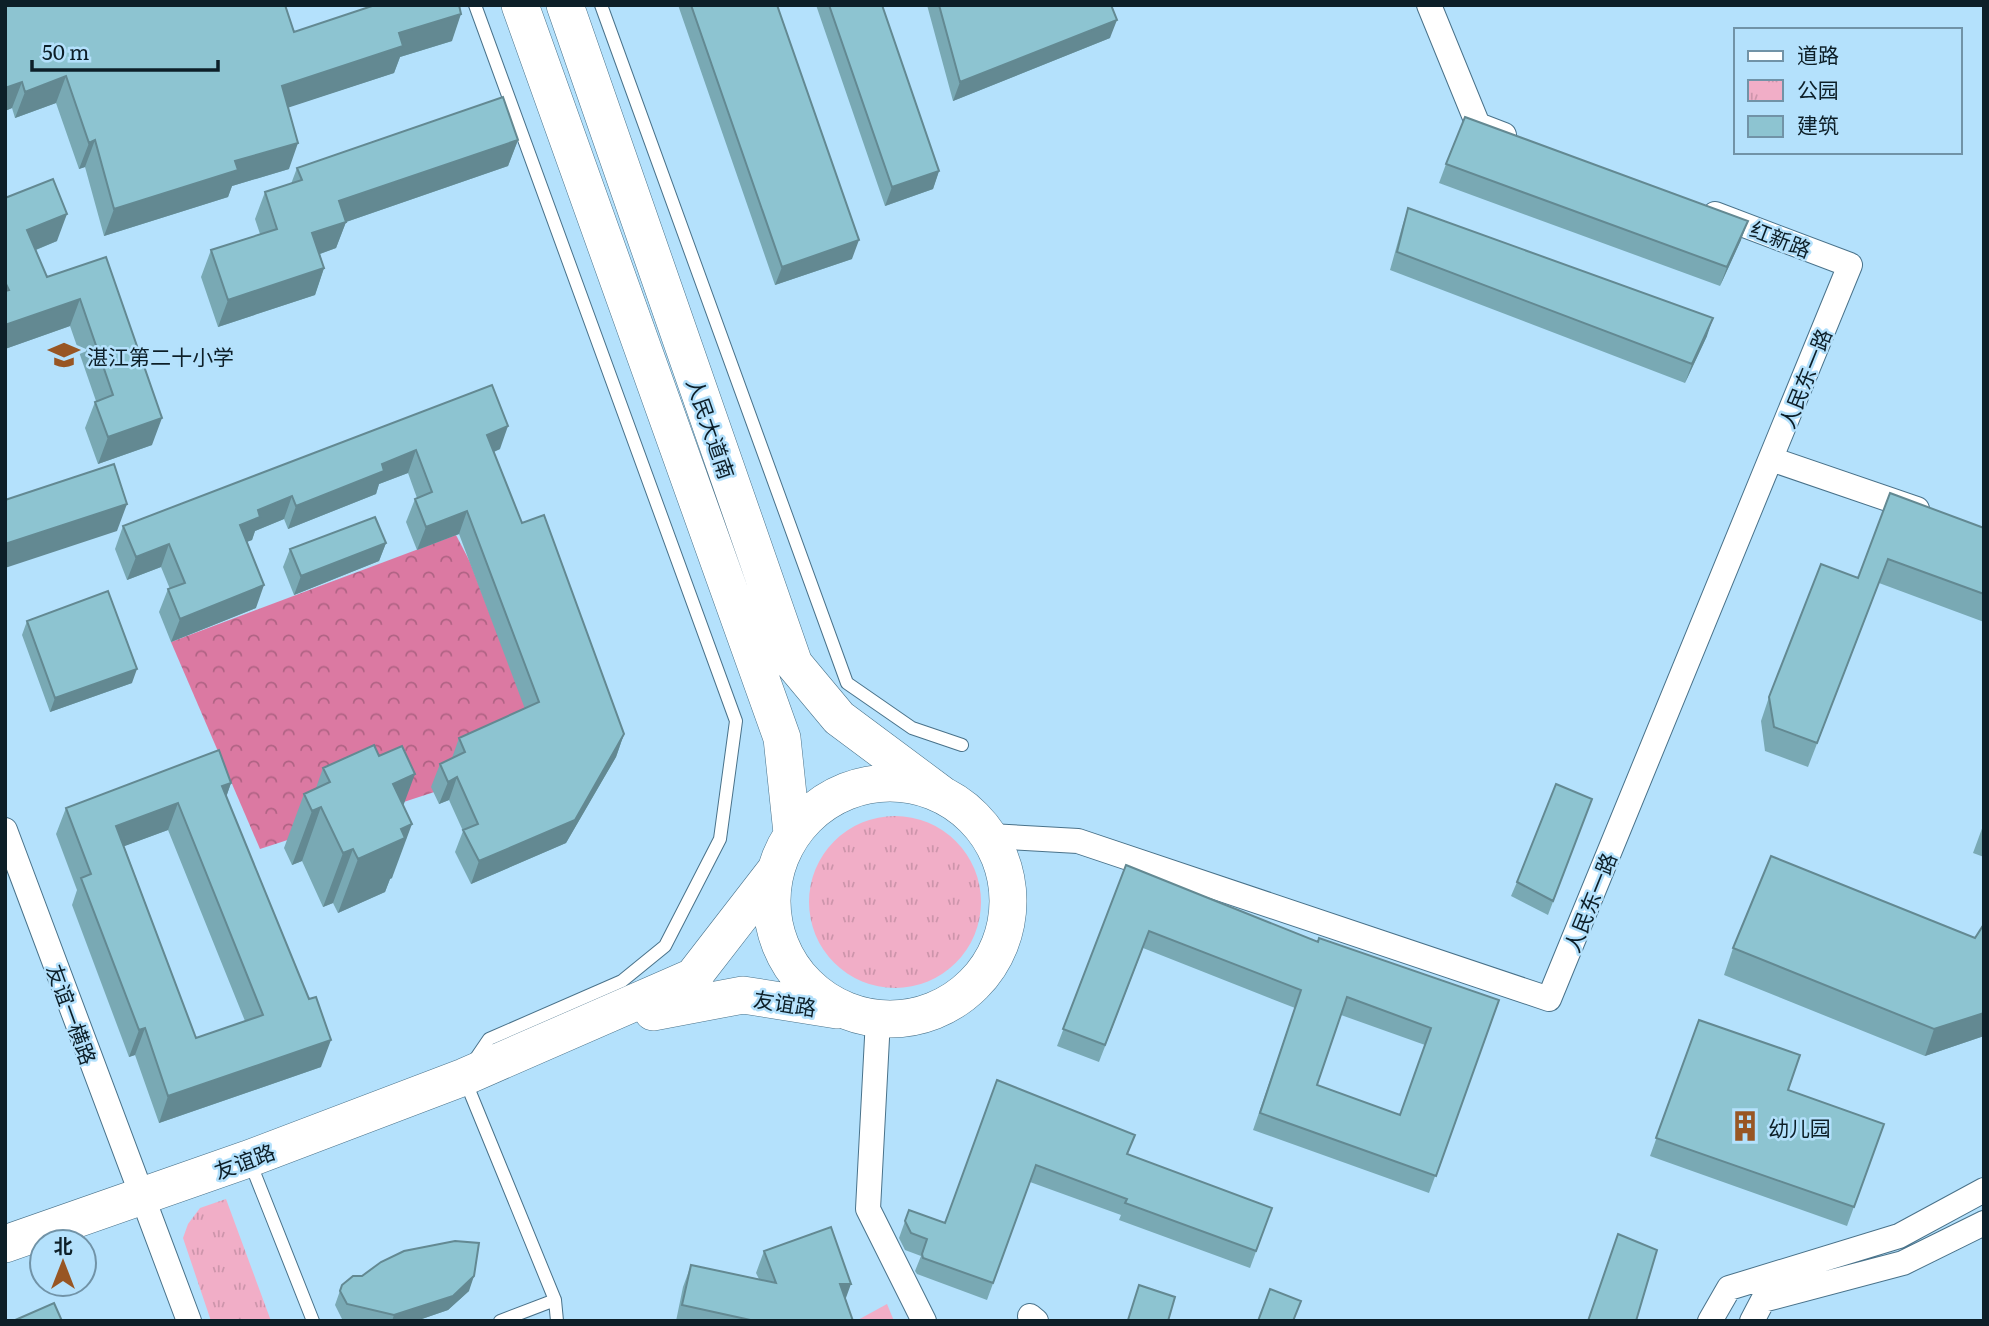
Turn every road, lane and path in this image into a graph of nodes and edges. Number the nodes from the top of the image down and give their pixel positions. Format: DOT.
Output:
graph roads {
  1 [pos="475,5"];
  2 [pos="520,5"];
  3 [pos="565,5"];
  4 [pos="601,5"];
  5 [pos="1429,5"];
  6 [pos="1529,144"];
  7 [pos="1696,207"];
  8 [pos="1850,265"];
  9 [pos="1770,459"];
  10 [pos="1934,515"];
  11 [pos="962,745"];
  12 [pos="941,794"];
  13 [pos="5,830"];
  14 [pos="792,833"];
  15 [pos="990,836"];
  16 [pos="775,871"];
  17 [pos="864,1016"];
  18 [pos="472,1074"];
  19 [pos="248,1159"];
  20 [pos="1984,1191"];
  21 [pos="136,1199"];
  22 [pos="1984,1223"];
  23 [pos="5,1244"];
  24 [pos="555,1300"];
  25 [pos="177,1321"];
  26 [pos="189,1321"];
  27 [pos="313,1321"];
  28 [pos="500,1321"];
  29 [pos="557,1321"];
  30 [pos="924,1321"];
  31 [pos="1710,1321"];
  32 [pos="1752,1321"];
  1 -- 18 [label="lane"];
  2 -- 14 [label="main road, 人民大道南"];
  3 -- 12 [label="main road, 人民大道南"];
  4 -- 11 [label="lane"];
  5 -- 6 [label="street"];
  7 -- 8 [label="street, 红新路"];
  8 -- 9 [label="street, 人民东一路"];
  9 -- 10 [label="street"];
  9 -- 15 [label="street, 人民东一路"];
  12 -- 14 [label="main road"];
  12 -- 15 [label="main road"];
  13 -- 21 [label="street, 友谊一横路"];
  14 -- 16 [label="main road"];
  15 -- 17 [label="main road"];
  16 -- 17 [label="main road"];
  16 -- 18 [label="main road, 友谊路"];
  17 -- 18 [label="main road, 友谊路"];
  17 -- 30 [label="street"];
  18 -- 19 [label="main road, 友谊路"];
  18 -- 24 [label="lane"];
  19 -- 21 [label="main road, 友谊路"];
  19 -- 27 [label="lane"];
  20 -- 31 [label="street"];
  21 -- 23 [label="main road, 友谊路"];
  21 -- 25 [label="street, 友谊一横路"];
  21 -- 26 [label="street"];
  22 -- 32 [label="street"];
  24 -- 28 [label="lane"];
  24 -- 29 [label="lane"];
}
